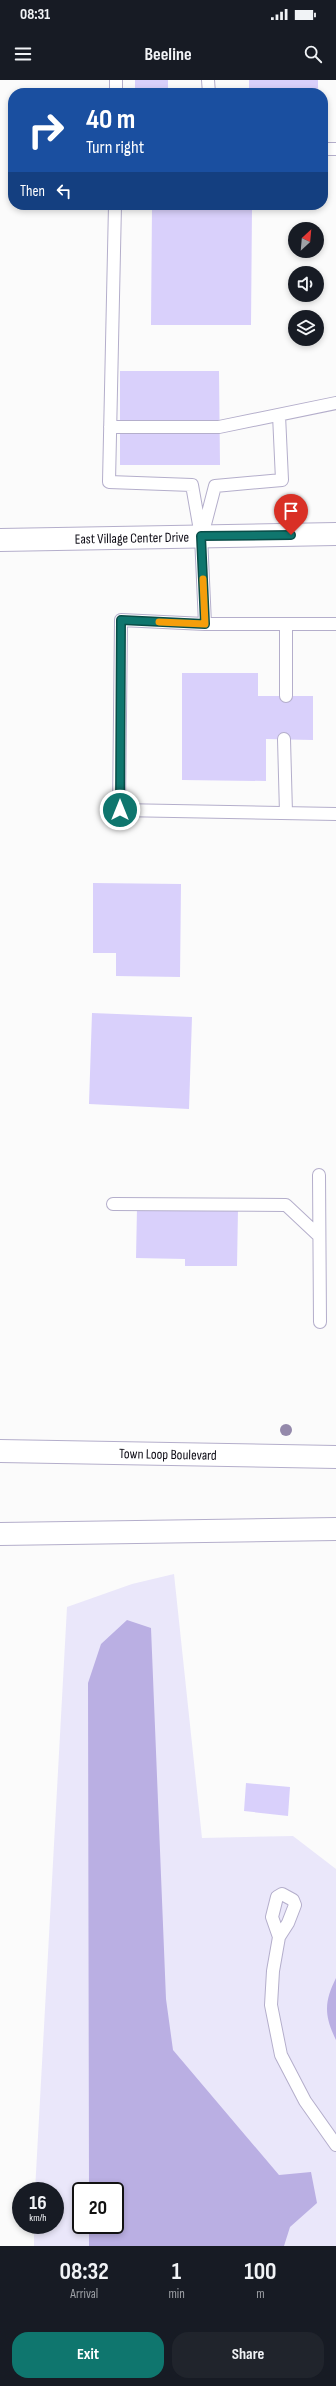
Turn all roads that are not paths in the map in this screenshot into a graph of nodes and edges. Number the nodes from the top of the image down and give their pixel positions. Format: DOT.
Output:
graph roads {
  1 [pos="115,210"];
  2 [pos="336,403"];
  3 [pos="279,414"];
  4 [pos="110,427"];
  5 [pos="336,534"];
  6 [pos="201,536"];
  7 [pos="0,540"];
  8 [pos="205,624"];
  9 [pos="286,624"];
  10 [pos="336,624"];
  11 [pos="286,696"];
  12 [pos="284,739"];
  13 [pos="286,813"];
  14 [pos="336,814"];
  15 [pos="319,1175"];
  16 [pos="113,1204"];
  17 [pos="319,1236"];
  18 [pos="320,1322"];
  19 [pos="0,1451"];
  20 [pos="336,1457"];
  21 [pos="336,1529"];
  22 [pos="0,1534"];
  23 [pos="279,1937"];
  24 [pos="336,2145"];
  1 -- 4 [label="lane"];
  2 -- 3 [label="lane"];
  3 -- 4 [label="lane"];
  3 -- 6 [label="lane"];
  4 -- 6 [label="lane"];
  5 -- 6 [label="street, East Village Center Drive"];
  6 -- 7 [label="street, East Village Center Drive"];
  6 -- 8 [label="lane"];
  8 -- 9 [label="lane"];
  8 -- 13 [label="lane"];
  9 -- 10 [label="lane"];
  9 -- 11 [label="lane"];
  12 -- 13 [label="lane"];
  13 -- 14 [label="lane"];
  15 -- 17 [label="lane"];
  16 -- 17 [label="lane"];
  17 -- 18 [label="lane"];
  19 -- 20 [label="street, Town Loop Boulevard"];
  21 -- 22 [label="street"];
  23 -- 24 [label="lane"];
}
